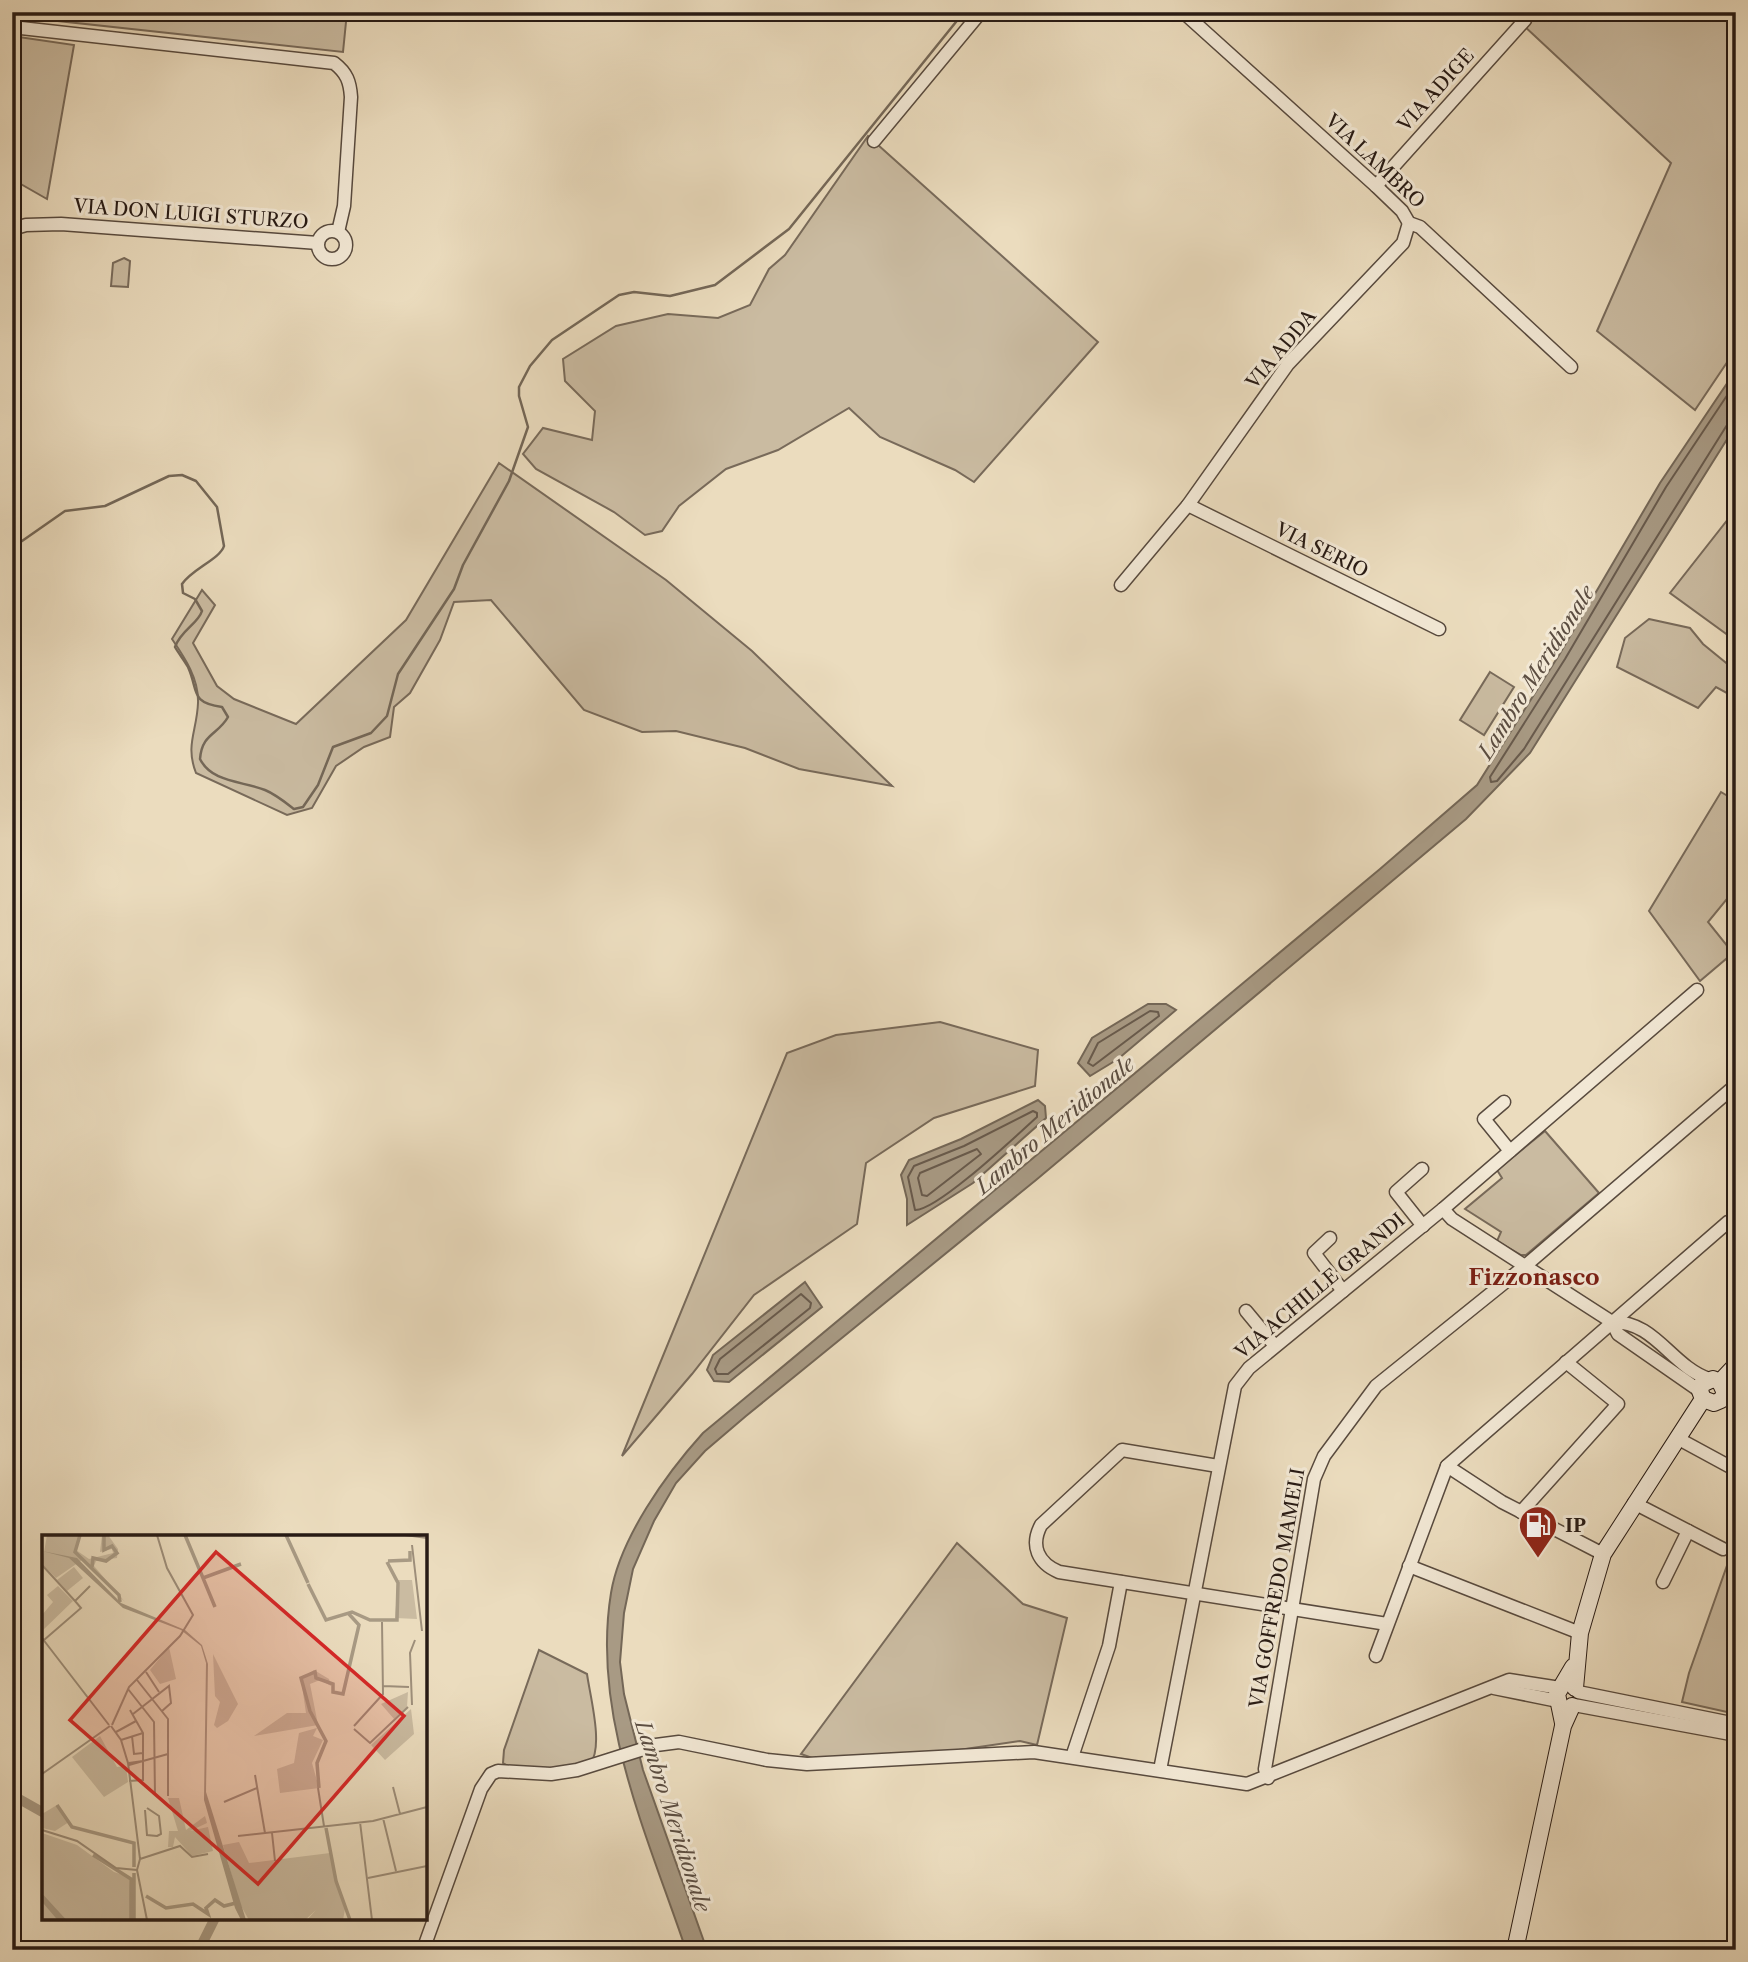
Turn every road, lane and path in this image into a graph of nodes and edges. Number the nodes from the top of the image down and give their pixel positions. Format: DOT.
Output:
graph roads {
  1 [pos="981,12"];
  2 [pos="1184,12"];
  3 [pos="1525,20"];
  4 [pos="12,27"];
  5 [pos="874,141"];
  6 [pos="1376,186"];
  7 [pos="1409,223"];
  8 [pos="12,229"];
  9 [pos="338,232"];
  10 [pos="318,243"];
  11 [pos="1571,367"];
  12 [pos="1188,505"];
  13 [pos="1121,585"];
  14 [pos="1439,629"];
  15 [pos="1697,990"];
  16 [pos="1736,1085"];
  17 [pos="1504,1102"];
  18 [pos="1510,1152"];
  19 [pos="1422,1169"];
  20 [pos="1443,1209"];
  21 [pos="1735,1215"];
  22 [pos="1423,1226"];
  23 [pos="1330,1238"];
  24 [pos="1525,1266"];
  25 [pos="1343,1291"];
  26 [pos="1246,1311"];
  27 [pos="1612,1322"];
  28 [pos="1275,1346"];
  29 [pos="1566,1362"];
  30 [pos="1736,1365"];
  31 [pos="1708,1388"];
  32 [pos="1678,1438"];
  33 [pos="1447,1465"];
  34 [pos="1218,1466"];
  35 [pos="1736,1470"];
  36 [pos="1634,1503"];
  37 [pos="1521,1512"];
  38 [pos="1688,1531"];
  39 [pos="1723,1549"];
  40 [pos="1603,1555"];
  41 [pos="1409,1566"];
  42 [pos="1121,1582"];
  43 [pos="1662,1582"];
  44 [pos="1193,1593"];
  45 [pos="1291,1608"];
  46 [pos="1387,1624"];
  47 [pos="1580,1633"];
  48 [pos="1376,1656"];
  49 [pos="1567,1696"];
  50 [pos="1685,1718"];
  51 [pos="1736,1724"];
  52 [pos="1736,1735"];
  53 [pos="1072,1757"];
  54 [pos="1160,1770"];
  55 [pos="1268,1779"];
  56 [pos="423,1950"];
  57 [pos="1515,1950"];
  1 -- 5 [label="street"];
  2 -- 6 [label="street, VIA LAMBRO"];
  3 -- 6 [label="street, VIA ADIGE"];
  4 -- 9 [label="street"];
  6 -- 7 [label="street, VIA LAMBRO"];
  7 -- 11 [label="street, VIA LAMBRO"];
  7 -- 12 [label="street, VIA ADDA"];
  8 -- 10 [label="street, VIA DON LUIGI STURZO"];
  9 -- 10 [label="street"];
  9 -- 10 [label="street"];
  12 -- 13 [label="street, VIA ADDA"];
  12 -- 14 [label="street, VIA SERIO"];
  15 -- 18 [label="street, VIA ACHILLE GRANDI"];
  16 -- 24 [label="street, VIA GOFFREDO MAMELI"];
  17 -- 18 [label="street"];
  18 -- 20 [label="street, VIA ACHILLE GRANDI"];
  19 -- 22 [label="street"];
  20 -- 22 [label="street, VIA ACHILLE GRANDI"];
  20 -- 24 [label="street"];
  21 -- 27 [label="street"];
  22 -- 25 [label="street, VIA ACHILLE GRANDI"];
  23 -- 25 [label="street"];
  24 -- 27 [label="street"];
  24 -- 45 [label="street, VIA GOFFREDO MAMELI"];
  25 -- 28 [label="street, VIA ACHILLE GRANDI"];
  26 -- 28 [label="street"];
  27 -- 29 [label="street"];
  27 -- 31 [label="street"];
  28 -- 34 [label="street, VIA ACHILLE GRANDI"];
  29 -- 33 [label="street"];
  29 -- 37 [label="street"];
  30 -- 31 [label="main road"];
  31 -- 32 [label="main road"];
  32 -- 35 [label="street"];
  32 -- 36 [label="main road"];
  33 -- 37 [label="street"];
  33 -- 41 [label="street"];
  34 -- 42 [label="street"];
  34 -- 44 [label="street, VIA ACHILLE GRANDI"];
  36 -- 38 [label="street"];
  36 -- 40 [label="main road"];
  37 -- 40 [label="street"];
  38 -- 39 [label="street"];
  38 -- 43 [label="street"];
  40 -- 47 [label="main road"];
  41 -- 46 [label="street"];
  41 -- 47 [label="street"];
  42 -- 44 [label="street"];
  42 -- 53 [label="street"];
  44 -- 45 [label="street"];
  44 -- 54 [label="street, VIA ACHILLE GRANDI"];
  45 -- 46 [label="street"];
  45 -- 55 [label="street, VIA GOFFREDO MAMELI"];
  46 -- 48 [label="street"];
  47 -- 49 [label="main road"];
  49 -- 50 [label="street"];
  49 -- 55 [label="street"];
  49 -- 57 [label="main road"];
  50 -- 51 [label="street"];
  50 -- 52 [label="street"];
  53 -- 54 [label="street"];
  53 -- 56 [label="street"];
  54 -- 55 [label="street"];
}
